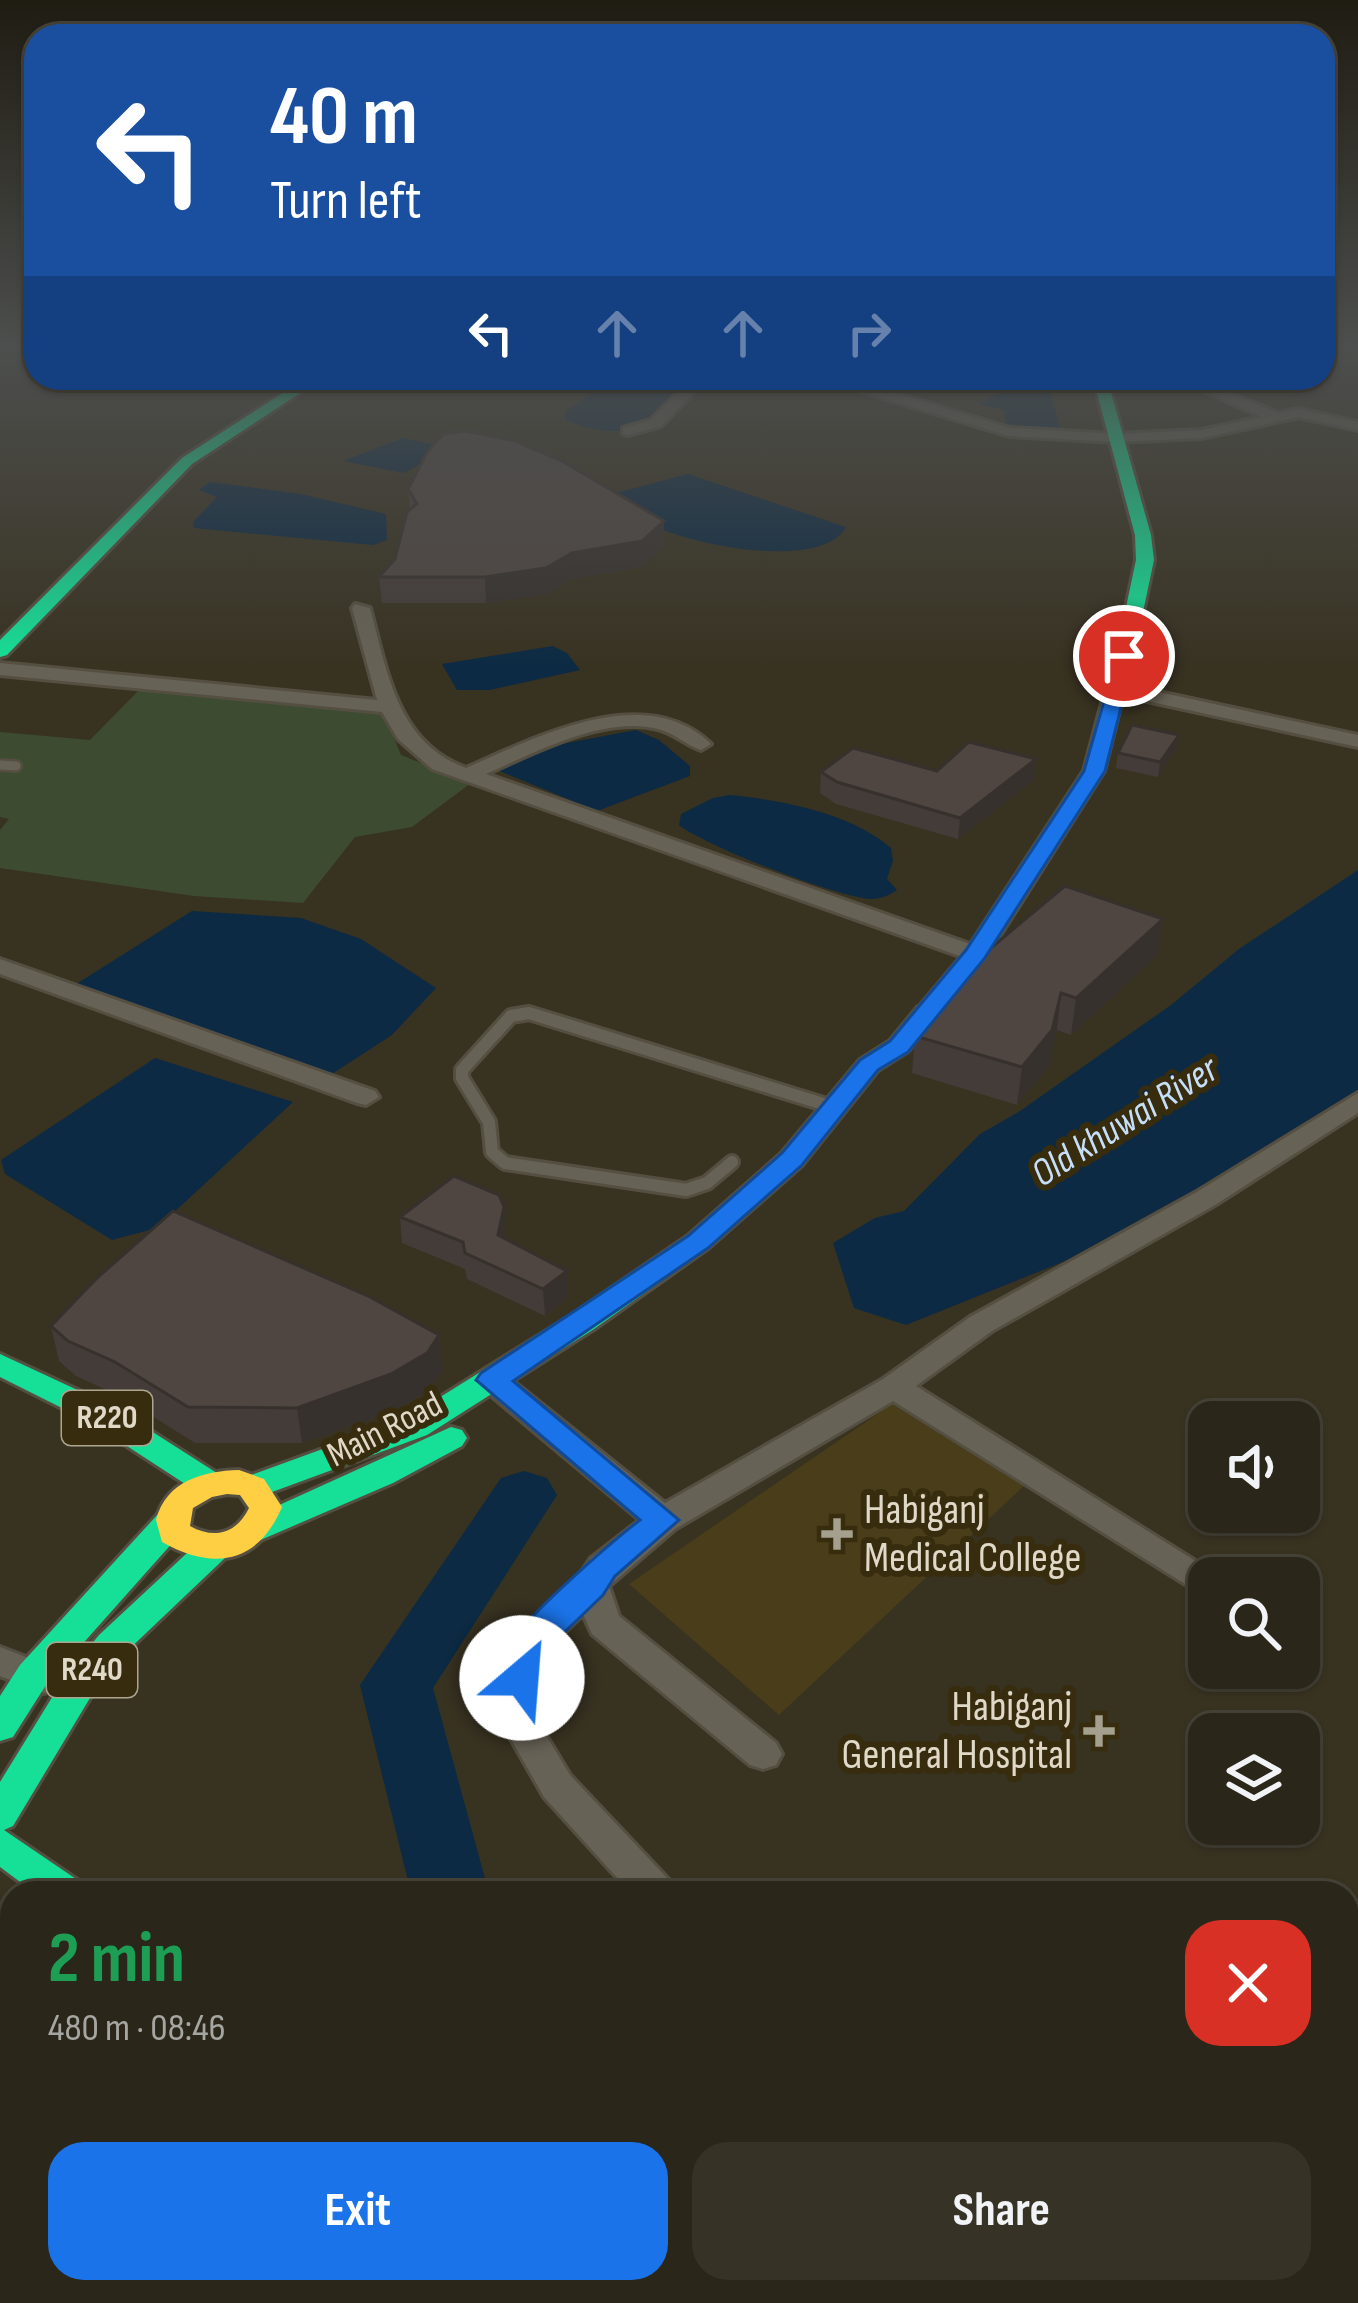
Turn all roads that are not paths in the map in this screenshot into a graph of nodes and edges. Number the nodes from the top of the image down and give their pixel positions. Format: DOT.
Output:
graph roads {
  1 [pos="199,452"];
  2 [pos="1120,452"];
  3 [pos="362,608"];
  4 [pos="0,651"];
  5 [pos="0,668"];
  6 [pos="1117,689"];
  7 [pos="387,707"];
  8 [pos="1358,741"];
  9 [pos="701,744"];
  10 [pos="0,766"];
  11 [pos="16,766"];
  12 [pos="467,775"];
  13 [pos="976,954"];
  14 [pos="0,966"];
  15 [pos="899,1046"];
  16 [pos="888,1087"];
  17 [pos="366,1096"];
  18 [pos="1358,1101"];
  19 [pos="838,1108"];
  20 [pos="732,1162"];
  21 [pos="820,1168"];
  22 [pos="592,1349"];
  23 [pos="0,1364"];
  24 [pos="894,1387"];
  25 [pos="506,1400"];
  26 [pos="208,1483"];
  27 [pos="252,1487"];
  28 [pos="171,1502"];
  29 [pos="663,1520"];
  30 [pos="256,1530"];
  31 [pos="213,1549"];
  32 [pos="1188,1573"];
  33 [pos="591,1586"];
  34 [pos="16,1668"];
  35 [pos="77,1688"];
  36 [pos="0,1726"];
  37 [pos="763,1754"];
  38 [pos="0,1815"];
  39 [pos="0,1845"];
  40 [pos="49,1881"];
  41 [pos="645,1881"];
  1 -- 4 [label="main road"];
  2 -- 6 [label="main road, Main Road / R240"];
  3 -- 7 [label="street"];
  5 -- 7 [label="street"];
  6 -- 8 [label="street"];
  6 -- 13 [label="main road, Main Road / R240"];
  7 -- 12 [label="street"];
  9 -- 12 [label="street"];
  10 -- 11 [label="lane"];
  12 -- 13 [label="street"];
  13 -- 15 [label="main road, Main Road / R240"];
  14 -- 17 [label="street"];
  15 -- 16 [label="main road, Main Road / R240"];
  15 -- 19 [label="main road, Main Road / R240"];
  18 -- 24 [label="street"];
  19 -- 20 [label="lane"];
  19 -- 25 [label="main road, Main Road / R240"];
  21 -- 22 [label="main road"];
  23 -- 26 [label="main road, R220"];
  24 -- 29 [label="street"];
  24 -- 32 [label="street"];
  25 -- 27 [label="main road, Main Road / R240"];
  25 -- 29 [label="street"];
  25 -- 30 [label="main road, Main Road / R240"];
  26 -- 27 [label="main road, R240"];
  26 -- 28 [label="main road, R240"];
  27 -- 30 [label="main road"];
  28 -- 31 [label="main road"];
  28 -- 34 [label="main road, R240"];
  29 -- 33 [label="street"];
  30 -- 31 [label="main road, R240"];
  31 -- 35 [label="main road, R240"];
  33 -- 37 [label="street"];
  33 -- 41 [label="street"];
  34 -- 35 [label="street"];
  34 -- 36 [label="main road, R240"];
  35 -- 38 [label="main road, R240"];
  39 -- 40 [label="main road"];
}
